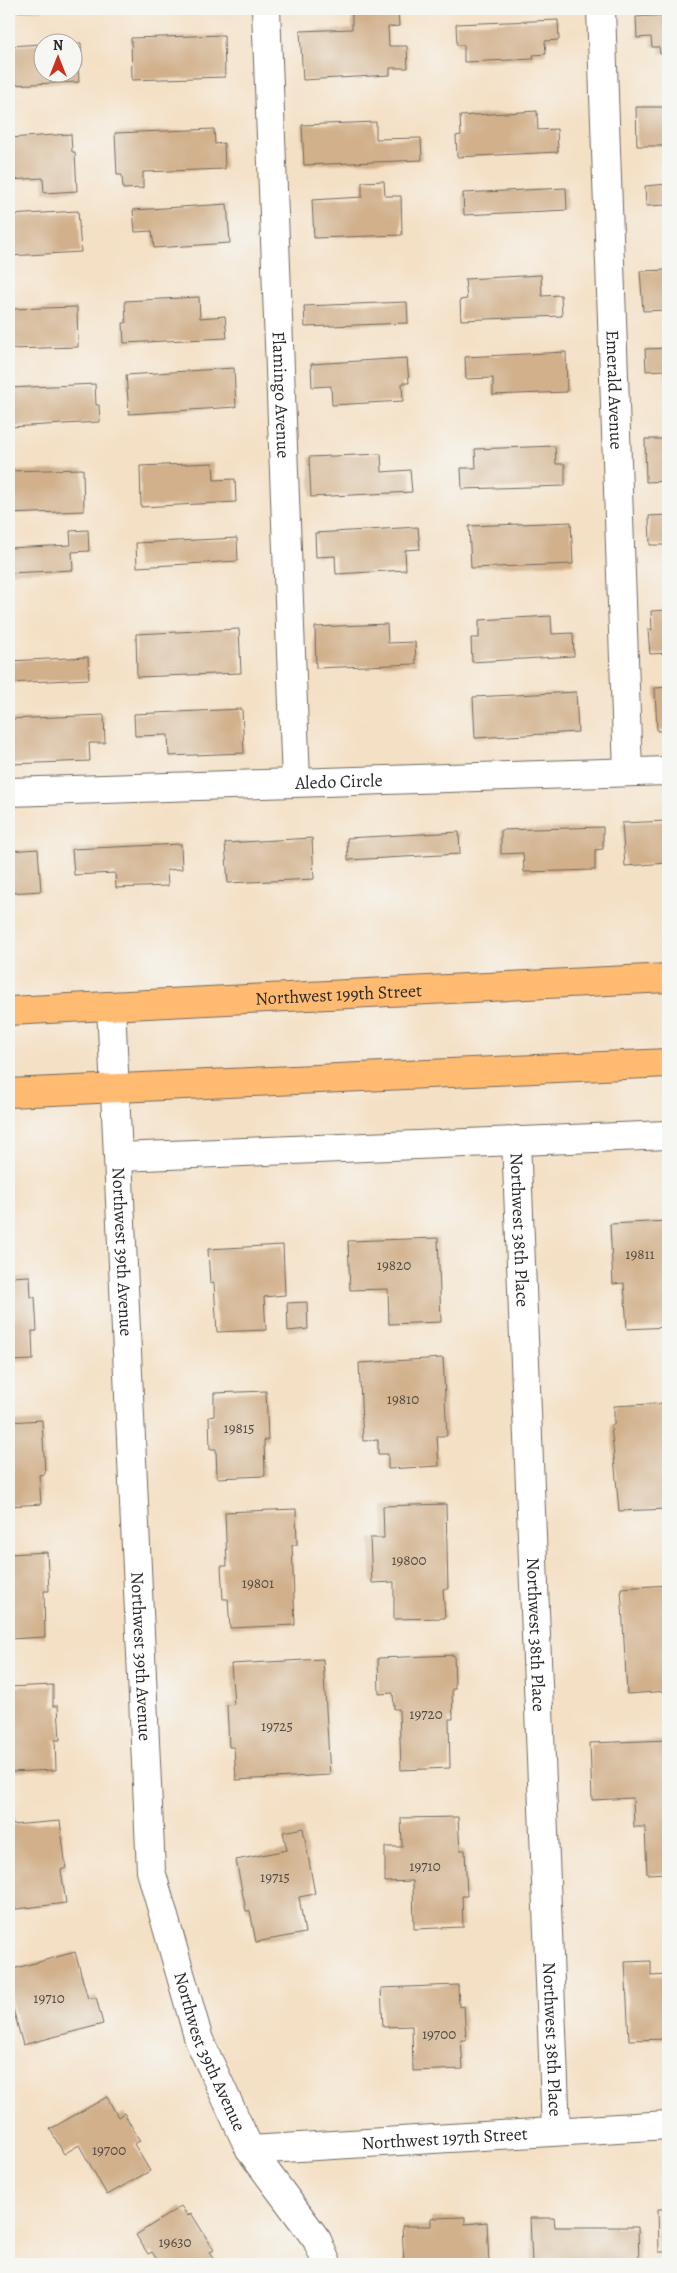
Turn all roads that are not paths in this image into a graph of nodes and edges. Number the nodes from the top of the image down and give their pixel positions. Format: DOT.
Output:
graph roads {
  1 [pos="266,9"];
  2 [pos="601,9"];
  3 [pos="668,771"];
  4 [pos="628,772"];
  5 [pos="296,781"];
  6 [pos="9,792"];
  7 [pos="668,978"];
  8 [pos="111,1006"];
  9 [pos="9,1011"];
  10 [pos="668,1063"];
  11 [pos="115,1089"];
  12 [pos="9,1093"];
  13 [pos="668,1135"];
  14 [pos="516,1140"];
  15 [pos="119,1158"];
  16 [pos="668,2124"];
  17 [pos="556,2130"];
  18 [pos="250,2150"];
  19 [pos="327,2264"];
  1 -- 5 [label="street, Flamingo Avenue"];
  2 -- 4 [label="street, Emerald Avenue"];
  3 -- 4 [label="street, Aledo Circle"];
  4 -- 5 [label="street, Aledo Circle"];
  5 -- 6 [label="street, Aledo Circle"];
  7 -- 8 [label="main road, Northwest 199th Street"];
  8 -- 9 [label="main road, Northwest 199th Street"];
  8 -- 11 [label="street, Northwest 39th Avenue"];
  10 -- 11 [label="main road"];
  11 -- 12 [label="main road"];
  11 -- 15 [label="street, Northwest 39th Avenue"];
  13 -- 14 [label="street"];
  14 -- 15 [label="street"];
  14 -- 17 [label="street, Northwest 38th Place"];
  15 -- 18 [label="street, Northwest 39th Avenue"];
  16 -- 17 [label="street, Northwest 197th Street"];
  17 -- 18 [label="street, Northwest 197th Street"];
  18 -- 19 [label="street, Northwest 39th Avenue"];
}
